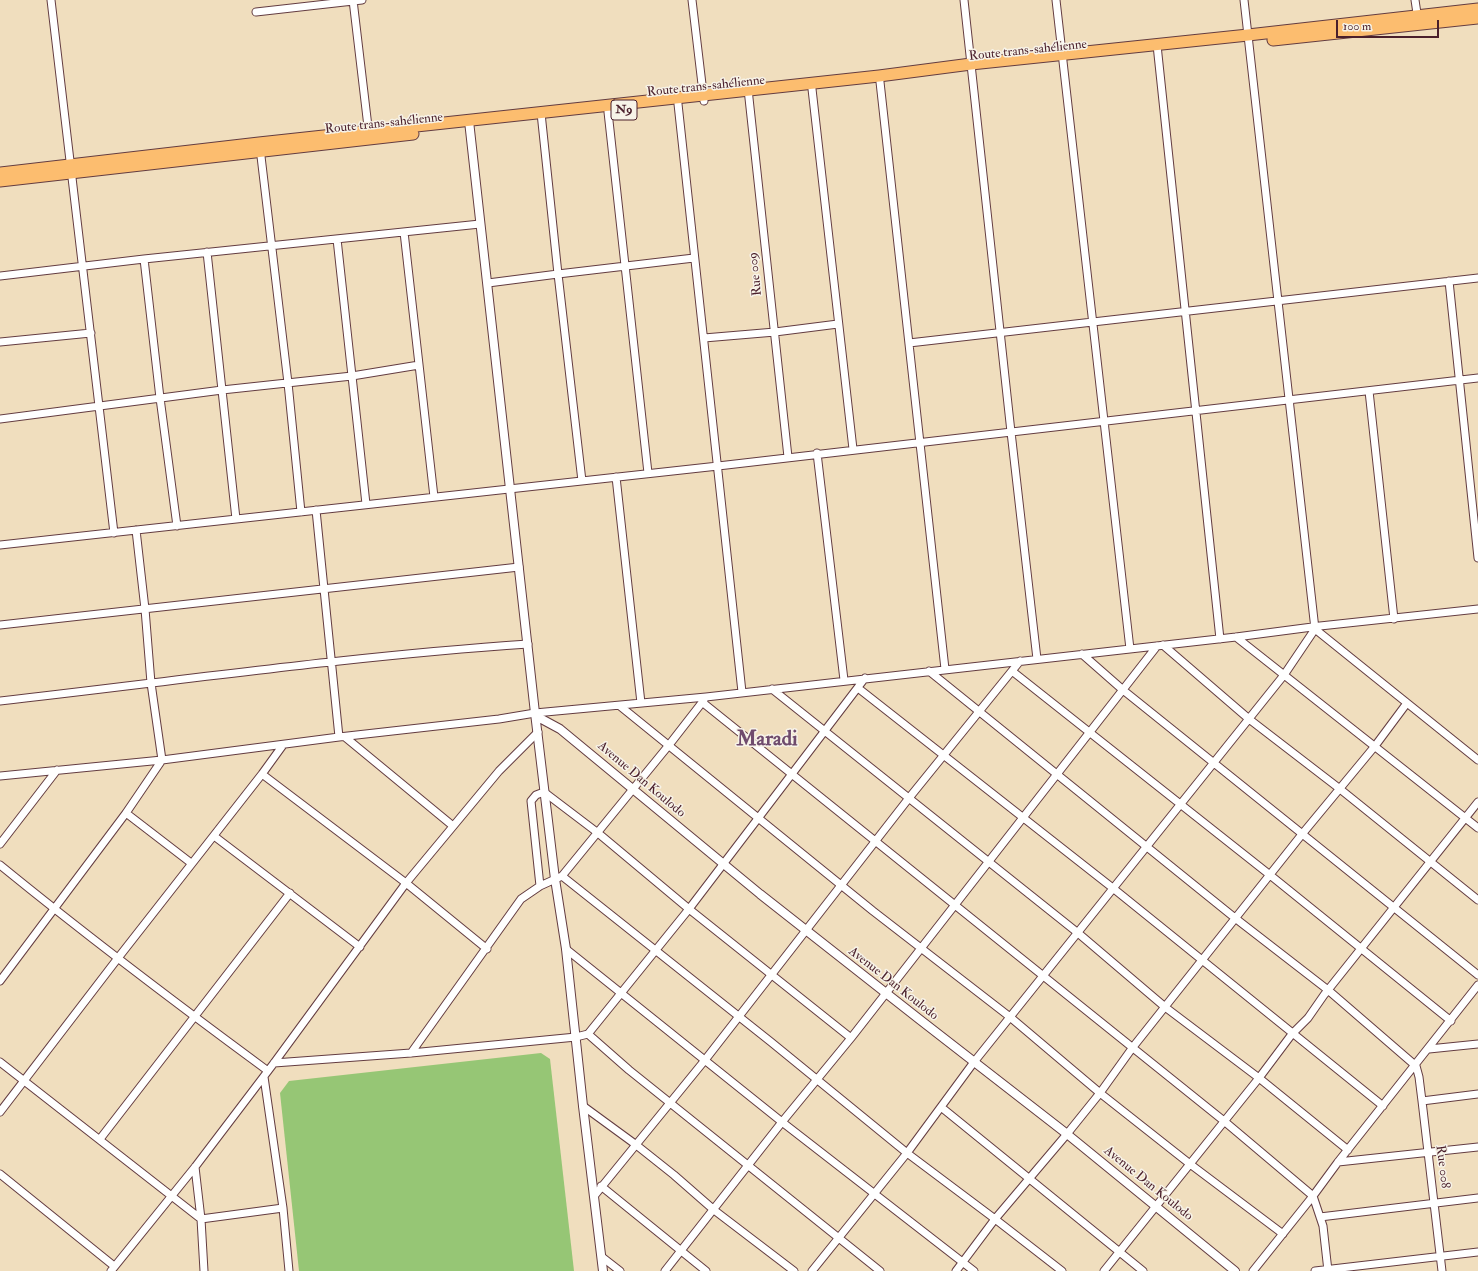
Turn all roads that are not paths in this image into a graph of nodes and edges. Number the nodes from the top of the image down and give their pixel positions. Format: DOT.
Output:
graph roads {
  1 [pos="51,0"];
  2 [pos="353,0"];
  3 [pos="362,0"];
  4 [pos="692,0"];
  5 [pos="964,0"];
  6 [pos="1056,0"];
  7 [pos="1244,0"];
  8 [pos="1416,0"];
  9 [pos="1478,8"];
  10 [pos="256,12"];
  11 [pos="1478,18"];
  12 [pos="1418,20"];
  13 [pos="1246,38"];
  14 [pos="1157,48"];
  15 [pos="1063,58"];
  16 [pos="971,68"];
  17 [pos="880,82"];
  18 [pos="812,89"];
  19 [pos="748,93"];
  20 [pos="703,97"];
  21 [pos="678,104"];
  22 [pos="608,112"];
  23 [pos="542,116"];
  24 [pos="469,125"];
  25 [pos="369,135"];
  26 [pos="259,147"];
  27 [pos="71,169"];
  28 [pos="0,173"];
  29 [pos="0,181"];
  30 [pos="480,224"];
  31 [pos="404,232"];
  32 [pos="337,239"];
  33 [pos="271,246"];
  34 [pos="206,252"];
  35 [pos="694,258"];
  36 [pos="144,259"];
  37 [pos="83,266"];
  38 [pos="625,266"];
  39 [pos="558,274"];
  40 [pos="0,276"];
  41 [pos="1478,278"];
  42 [pos="1449,281"];
  43 [pos="488,283"];
  44 [pos="1278,301"];
  45 [pos="1186,312"];
  46 [pos="1093,321"];
  47 [pos="838,324"];
  48 [pos="775,332"];
  49 [pos="1001,332"];
  50 [pos="91,333"];
  51 [pos="704,338"];
  52 [pos="0,342"];
  53 [pos="909,343"];
  54 [pos="419,366"];
  55 [pos="352,376"];
  56 [pos="1478,378"];
  57 [pos="1458,380"];
  58 [pos="288,383"];
  59 [pos="222,390"];
  60 [pos="1369,391"];
  61 [pos="160,398"];
  62 [pos="1289,400"];
  63 [pos="99,406"];
  64 [pos="1196,411"];
  65 [pos="0,419"];
  66 [pos="1104,421"];
  67 [pos="1011,432"];
  68 [pos="919,443"];
  69 [pos="853,449"];
  70 [pos="817,454"];
  71 [pos="788,457"];
  72 [pos="718,466"];
  73 [pos="648,473"];
  74 [pos="616,477"];
  75 [pos="582,481"];
  76 [pos="510,489"];
  77 [pos="434,497"];
  78 [pos="366,504"];
  79 [pos="316,510"];
  80 [pos="301,512"];
  81 [pos="236,519"];
  82 [pos="176,526"];
  83 [pos="136,530"];
  84 [pos="114,533"];
  85 [pos="0,545"];
  86 [pos="1478,558"];
  87 [pos="519,567"];
  88 [pos="324,590"];
  89 [pos="145,609"];
  90 [pos="1478,609"];
  91 [pos="1394,619"];
  92 [pos="0,625"];
  93 [pos="1315,628"];
  94 [pos="1236,637"];
  95 [pos="1220,638"];
  96 [pos="528,644"];
  97 [pos="1160,645"];
  98 [pos="1130,649"];
  99 [pos="1082,654"];
  100 [pos="1037,658"];
  101 [pos="331,661"];
  102 [pos="1020,661"];
  103 [pos="945,669"];
  104 [pos="929,671"];
  105 [pos="1012,671"];
  106 [pos="1284,675"];
  107 [pos="865,678"];
  108 [pos="844,680"];
  109 [pos="151,683"];
  110 [pos="858,688"];
  111 [pos="772,689"];
  112 [pos="1123,690"];
  113 [pos="742,692"];
  114 [pos="704,699"];
  115 [pos="0,701"];
  116 [pos="641,703"];
  117 [pos="1406,703"];
  118 [pos="620,706"];
  119 [pos="978,712"];
  120 [pos="536,715"];
  121 [pos="1249,719"];
  122 [pos="825,730"];
  123 [pos="538,732"];
  124 [pos="1090,732"];
  125 [pos="342,737"];
  126 [pos="283,745"];
  127 [pos="669,745"];
  128 [pos="1375,746"];
  129 [pos="943,756"];
  130 [pos="162,760"];
  131 [pos="1478,760"];
  132 [pos="1213,762"];
  133 [pos="57,770"];
  134 [pos="262,774"];
  135 [pos="791,774"];
  136 [pos="1057,775"];
  137 [pos="0,776"];
  138 [pos="1340,789"];
  139 [pos="633,790"];
  140 [pos="544,792"];
  141 [pos="909,798"];
  142 [pos="1478,802"];
  143 [pos="1181,805"];
  144 [pos="126,813"];
  145 [pos="1466,818"];
  146 [pos="759,819"];
  147 [pos="1022,819"];
  148 [pos="453,826"];
  149 [pos="1478,828"];
  150 [pos="598,833"];
  151 [pos="1303,833"];
  152 [pos="214,836"];
  153 [pos="876,841"];
  154 [pos="0,844"];
  155 [pos="1147,848"];
  156 [pos="1431,861"];
  157 [pos="987,862"];
  158 [pos="192,863"];
  159 [pos="724,864"];
  160 [pos="0,865"];
  161 [pos="1270,875"];
  162 [pos="559,877"];
  163 [pos="406,883"];
  164 [pos="540,886"];
  165 [pos="842,886"];
  166 [pos="1114,889"];
  167 [pos="290,893"];
  168 [pos="1478,900"];
  169 [pos="955,905"];
  170 [pos="1394,906"];
  171 [pos="54,909"];
  172 [pos="689,909"];
  173 [pos="1235,918"];
  174 [pos="806,930"];
  175 [pos="1078,933"];
  176 [pos="360,947"];
  177 [pos="922,948"];
  178 [pos="487,949"];
  179 [pos="566,949"];
  180 [pos="1362,949"];
  181 [pos="655,950"];
  182 [pos="118,958"];
  183 [pos="1202,961"];
  184 [pos="771,975"];
  185 [pos="1044,975"];
  186 [pos="1478,975"];
  187 [pos="0,981"];
  188 [pos="1478,985"];
  189 [pos="1328,990"];
  190 [pos="622,993"];
  191 [pos="886,993"];
  192 [pos="1165,1007"];
  193 [pos="194,1017"];
  194 [pos="740,1017"];
  195 [pos="1010,1017"];
  196 [pos="1451,1021"];
  197 [pos="588,1034"];
  198 [pos="1292,1034"];
  199 [pos="576,1037"];
  200 [pos="851,1038"];
  201 [pos="1478,1044"];
  202 [pos="1133,1047"];
  203 [pos="1429,1049"];
  204 [pos="411,1053"];
  205 [pos="706,1060"];
  206 [pos="0,1062"];
  207 [pos="974,1062"];
  208 [pos="274,1063"];
  209 [pos="1416,1066"];
  210 [pos="266,1074"];
  211 [pos="1259,1078"];
  212 [pos="23,1080"];
  213 [pos="817,1080"];
  214 [pos="1100,1093"];
  215 [pos="1478,1094"];
  216 [pos="1422,1101"];
  217 [pos="670,1103"];
  218 [pos="583,1106"];
  219 [pos="1383,1106"];
  220 [pos="941,1107"];
  221 [pos="0,1112"];
  222 [pos="1224,1121"];
  223 [pos="782,1122"];
  224 [pos="1067,1134"];
  225 [pos="100,1139"];
  226 [pos="635,1144"];
  227 [pos="1478,1147"];
  228 [pos="1348,1150"];
  229 [pos="907,1153"];
  230 [pos="1428,1153"];
  231 [pos="1338,1162"];
  232 [pos="1190,1164"];
  233 [pos="749,1165"];
  234 [pos="195,1167"];
  235 [pos="0,1174"];
  236 [pos="1029,1178"];
  237 [pos="601,1186"];
  238 [pos="595,1194"];
  239 [pos="875,1194"];
  240 [pos="171,1196"];
  241 [pos="1313,1196"];
  242 [pos="1478,1198"];
  243 [pos="1435,1203"];
  244 [pos="1156,1206"];
  245 [pos="283,1208"];
  246 [pos="714,1210"];
  247 [pos="1320,1217"];
  248 [pos="201,1219"];
  249 [pos="995,1219"];
  250 [pos="1283,1234"];
  251 [pos="838,1238"];
  252 [pos="680,1250"];
  253 [pos="1120,1252"];
  254 [pos="1478,1252"];
  255 [pos="602,1257"];
  256 [pos="1440,1257"];
  257 [pos="962,1262"];
  258 [pos="112,1269"];
  259 [pos="1328,1270"];
  260 [pos="204,1271"];
  261 [pos="289,1271"];
  262 [pos="603,1271"];
  263 [pos="620,1271"];
  264 [pos="665,1271"];
  265 [pos="706,1271"];
  266 [pos="794,1271"];
  267 [pos="812,1271"];
  268 [pos="880,1271"];
  269 [pos="956,1271"];
  270 [pos="974,1271"];
  271 [pos="1062,1271"];
  272 [pos="1104,1271"];
  273 [pos="1143,1271"];
  274 [pos="1235,1271"];
  275 [pos="1253,1271"];
  276 [pos="1314,1271"];
  277 [pos="1442,1271"];
  1 -- 27 [label="street"];
  2 -- 3 [label="street"];
  2 -- 10 [label="street"];
  2 -- 25 [label="street"];
  4 -- 20 [label="street"];
  5 -- 16 [label="street"];
  6 -- 15 [label="street"];
  7 -- 13 [label="street"];
  8 -- 12 [label="street"];
  9 -- 12 [label="highway, N9"];
  11 -- 12 [label="highway, N9"];
  12 -- 13 [label="highway, N9"];
  13 -- 14 [label="highway, Route trans-sahélienne / N9"];
  13 -- 44 [label="street"];
  14 -- 15 [label="highway, Route trans-sahélienne / N9"];
  14 -- 45 [label="street"];
  15 -- 16 [label="highway, Route trans-sahélienne / N9"];
  15 -- 46 [label="street"];
  16 -- 17 [label="highway, Route trans-sahélienne / N9"];
  16 -- 19 [label="highway, Route trans-sahélienne / N9"];
  16 -- 49 [label="street"];
  17 -- 18 [label="highway, Route trans-sahélienne / N9"];
  17 -- 53 [label="street"];
  18 -- 19 [label="highway, Route trans-sahélienne / N9"];
  18 -- 47 [label="street"];
  19 -- 20 [label="highway, Route trans-sahélienne / N9"];
  19 -- 48 [label="street, Rue 009"];
  20 -- 21 [label="highway, Route trans-sahélienne / N9"];
  20 -- 23 [label="highway, Route trans-sahélienne / N9"];
  21 -- 22 [label="highway, Route trans-sahélienne / N9"];
  21 -- 35 [label="street"];
  22 -- 23 [label="highway, Route trans-sahélienne / N9"];
  22 -- 38 [label="street"];
  23 -- 24 [label="highway, Route trans-sahélienne / N9"];
  23 -- 39 [label="street"];
  24 -- 25 [label="highway, Route trans-sahélienne / N9"];
  24 -- 30 [label="street"];
  25 -- 26 [label="highway, Route trans-sahélienne / N9"];
  26 -- 27 [label="highway, Route trans-sahélienne / N9"];
  26 -- 33 [label="street"];
  27 -- 28 [label="highway, Route trans-sahélienne / N9"];
  27 -- 29 [label="highway, Route trans-sahélienne / N9"];
  27 -- 37 [label="street"];
  30 -- 31 [label="street"];
  30 -- 43 [label="street"];
  31 -- 32 [label="street"];
  31 -- 54 [label="street"];
  32 -- 33 [label="street"];
  32 -- 55 [label="street"];
  33 -- 34 [label="street"];
  33 -- 58 [label="street"];
  34 -- 36 [label="street"];
  34 -- 59 [label="street"];
  35 -- 38 [label="street"];
  35 -- 51 [label="street"];
  36 -- 37 [label="street"];
  36 -- 61 [label="street"];
  37 -- 40 [label="street"];
  37 -- 50 [label="street"];
  38 -- 39 [label="street"];
  38 -- 73 [label="street"];
  39 -- 43 [label="street"];
  39 -- 75 [label="street"];
  41 -- 42 [label="street"];
  42 -- 44 [label="street"];
  42 -- 57 [label="street"];
  43 -- 76 [label="street"];
  44 -- 45 [label="street"];
  44 -- 62 [label="street"];
  45 -- 46 [label="street"];
  45 -- 64 [label="street"];
  46 -- 49 [label="street"];
  46 -- 66 [label="street"];
  47 -- 48 [label="street"];
  47 -- 69 [label="street"];
  48 -- 51 [label="street"];
  48 -- 71 [label="street, Rue 009"];
  49 -- 53 [label="street"];
  49 -- 67 [label="street"];
  50 -- 52 [label="street"];
  50 -- 63 [label="street"];
  51 -- 72 [label="street"];
  53 -- 68 [label="street"];
  54 -- 55 [label="street"];
  54 -- 77 [label="street"];
  55 -- 58 [label="street"];
  55 -- 78 [label="street"];
  56 -- 57 [label="street"];
  57 -- 60 [label="street"];
  57 -- 86 [label="street"];
  58 -- 59 [label="street"];
  58 -- 80 [label="street"];
  59 -- 61 [label="street"];
  59 -- 81 [label="street"];
  60 -- 62 [label="street"];
  60 -- 91 [label="street"];
  61 -- 63 [label="street"];
  61 -- 82 [label="street"];
  62 -- 64 [label="street"];
  62 -- 93 [label="street"];
  63 -- 65 [label="street"];
  63 -- 84 [label="street"];
  64 -- 66 [label="street"];
  64 -- 95 [label="street"];
  66 -- 67 [label="street"];
  66 -- 98 [label="street"];
  67 -- 68 [label="street"];
  67 -- 100 [label="street"];
  68 -- 69 [label="street"];
  68 -- 103 [label="street"];
  69 -- 70 [label="street"];
  70 -- 71 [label="street"];
  70 -- 108 [label="street"];
  71 -- 72 [label="street"];
  72 -- 73 [label="street"];
  72 -- 113 [label="street"];
  73 -- 74 [label="street"];
  74 -- 75 [label="street"];
  74 -- 116 [label="street"];
  75 -- 76 [label="street"];
  76 -- 77 [label="street"];
  76 -- 87 [label="street"];
  77 -- 78 [label="street"];
  78 -- 79 [label="street"];
  79 -- 80 [label="street"];
  79 -- 88 [label="street"];
  80 -- 81 [label="street"];
  81 -- 82 [label="street"];
  82 -- 83 [label="street"];
  83 -- 84 [label="street"];
  83 -- 89 [label="street"];
  84 -- 85 [label="street"];
  87 -- 88 [label="street"];
  87 -- 96 [label="street"];
  88 -- 89 [label="street"];
  88 -- 101 [label="street"];
  89 -- 92 [label="street"];
  89 -- 109 [label="street"];
  90 -- 91 [label="street"];
  91 -- 93 [label="street"];
  93 -- 94 [label="street"];
  93 -- 106 [label="street"];
  93 -- 117 [label="street"];
  94 -- 95 [label="street"];
  94 -- 106 [label="street"];
  95 -- 97 [label="street"];
  96 -- 101 [label="street"];
  96 -- 120 [label="street"];
  97 -- 98 [label="street"];
  97 -- 112 [label="street"];
  97 -- 121 [label="street"];
  98 -- 99 [label="street"];
  99 -- 100 [label="street"];
  99 -- 112 [label="street"];
  100 -- 102 [label="street"];
  101 -- 109 [label="street"];
  101 -- 125 [label="street"];
  102 -- 103 [label="street"];
  102 -- 105 [label="street"];
  103 -- 104 [label="street"];
  104 -- 107 [label="street"];
  104 -- 119 [label="street"];
  105 -- 119 [label="street"];
  105 -- 124 [label="street"];
  106 -- 121 [label="street"];
  106 -- 128 [label="street"];
  107 -- 108 [label="street"];
  107 -- 110 [label="street"];
  108 -- 111 [label="street"];
  109 -- 115 [label="street"];
  109 -- 130 [label="street"];
  110 -- 122 [label="street"];
  110 -- 129 [label="street"];
  111 -- 113 [label="street"];
  111 -- 122 [label="street"];
  112 -- 124 [label="street"];
  112 -- 132 [label="street"];
  113 -- 114 [label="street"];
  114 -- 116 [label="street"];
  114 -- 127 [label="street"];
  114 -- 135 [label="street"];
  116 -- 118 [label="street"];
  117 -- 128 [label="street"];
  117 -- 131 [label="street"];
  118 -- 120 [label="street"];
  118 -- 127 [label="street"];
  119 -- 129 [label="street"];
  119 -- 136 [label="street"];
  120 -- 123 [label="street"];
  120 -- 125 [label="street"];
  120 -- 139 [label="street, Avenue Dan Koulodo"];
  121 -- 132 [label="street"];
  121 -- 138 [label="street"];
  122 -- 135 [label="street"];
  122 -- 141 [label="street"];
  123 -- 140 [label="street"];
  123 -- 148 [label="street"];
  124 -- 136 [label="street"];
  124 -- 143 [label="street"];
  125 -- 126 [label="street"];
  125 -- 148 [label="street"];
  126 -- 130 [label="street"];
  126 -- 134 [label="street"];
  127 -- 139 [label="street"];
  127 -- 146 [label="street"];
  128 -- 138 [label="street"];
  128 -- 145 [label="street"];
  129 -- 141 [label="street"];
  129 -- 147 [label="street"];
  130 -- 133 [label="street"];
  130 -- 144 [label="street"];
  132 -- 143 [label="street"];
  132 -- 151 [label="street"];
  133 -- 137 [label="street"];
  133 -- 154 [label="street"];
  134 -- 152 [label="street"];
  134 -- 163 [label="street"];
  135 -- 146 [label="street"];
  135 -- 153 [label="street"];
  136 -- 147 [label="street"];
  136 -- 155 [label="street"];
  138 -- 151 [label="street"];
  138 -- 156 [label="street"];
  139 -- 150 [label="street"];
  139 -- 159 [label="street, Avenue Dan Koulodo"];
  140 -- 150 [label="street"];
  140 -- 162 [label="street"];
  140 -- 164 [label="street"];
  141 -- 153 [label="street"];
  141 -- 157 [label="street"];
  142 -- 145 [label="street"];
  143 -- 155 [label="street"];
  143 -- 161 [label="street"];
  144 -- 158 [label="street"];
  144 -- 171 [label="street"];
  145 -- 149 [label="street"];
  145 -- 156 [label="street"];
  146 -- 159 [label="street"];
  146 -- 165 [label="street"];
  147 -- 157 [label="street"];
  147 -- 166 [label="street"];
  148 -- 163 [label="street"];
  150 -- 162 [label="street"];
  150 -- 172 [label="street"];
  151 -- 161 [label="street"];
  151 -- 170 [label="street"];
  152 -- 158 [label="street"];
  152 -- 167 [label="street"];
  153 -- 165 [label="street"];
  153 -- 169 [label="street"];
  155 -- 166 [label="street"];
  155 -- 173 [label="street"];
  156 -- 168 [label="street"];
  156 -- 170 [label="street"];
  157 -- 169 [label="street"];
  157 -- 175 [label="street"];
  158 -- 182 [label="street"];
  159 -- 172 [label="street"];
  159 -- 174 [label="street, Avenue Dan Koulodo"];
  160 -- 171 [label="street"];
  161 -- 173 [label="street"];
  161 -- 180 [label="street"];
  162 -- 164 [label="street"];
  162 -- 179 [label="street"];
  162 -- 181 [label="street"];
  163 -- 176 [label="street"];
  163 -- 178 [label="street"];
  164 -- 178 [label="street"];
  165 -- 174 [label="street"];
  165 -- 177 [label="street"];
  166 -- 175 [label="street"];
  166 -- 183 [label="street"];
  167 -- 176 [label="street"];
  167 -- 193 [label="street"];
  169 -- 177 [label="street"];
  169 -- 185 [label="street"];
  170 -- 180 [label="street"];
  170 -- 186 [label="street"];
  171 -- 182 [label="street"];
  171 -- 187 [label="street"];
  172 -- 181 [label="street"];
  172 -- 184 [label="street"];
  173 -- 183 [label="street"];
  173 -- 189 [label="street"];
  174 -- 184 [label="street"];
  174 -- 191 [label="street, Avenue Dan Koulodo"];
  175 -- 185 [label="street"];
  175 -- 192 [label="street"];
  176 -- 208 [label="street"];
  177 -- 191 [label="street"];
  177 -- 195 [label="street"];
  178 -- 204 [label="street"];
  179 -- 190 [label="street"];
  179 -- 199 [label="street"];
  180 -- 189 [label="street"];
  180 -- 196 [label="street"];
  181 -- 190 [label="street"];
  181 -- 194 [label="street"];
  182 -- 193 [label="street"];
  182 -- 212 [label="street"];
  183 -- 192 [label="street"];
  183 -- 198 [label="street"];
  184 -- 194 [label="street"];
  184 -- 200 [label="street"];
  185 -- 195 [label="street"];
  185 -- 202 [label="street"];
  188 -- 196 [label="street"];
  189 -- 198 [label="street"];
  189 -- 209 [label="street"];
  190 -- 197 [label="street"];
  190 -- 205 [label="street"];
  191 -- 200 [label="street"];
  191 -- 207 [label="street, Avenue Dan Koulodo"];
  192 -- 202 [label="street"];
  192 -- 211 [label="street"];
  193 -- 210 [label="street"];
  193 -- 225 [label="street"];
  194 -- 205 [label="street"];
  194 -- 213 [label="street"];
  195 -- 207 [label="street"];
  195 -- 214 [label="street"];
  196 -- 203 [label="street"];
  197 -- 199 [label="street"];
  197 -- 217 [label="street"];
  198 -- 211 [label="street"];
  198 -- 219 [label="street"];
  199 -- 204 [label="street"];
  199 -- 218 [label="street"];
  200 -- 213 [label="street"];
  201 -- 203 [label="street"];
  202 -- 214 [label="street"];
  202 -- 222 [label="street"];
  203 -- 209 [label="street"];
  204 -- 208 [label="street"];
  205 -- 217 [label="street"];
  205 -- 223 [label="street"];
  206 -- 212 [label="street"];
  207 -- 220 [label="street"];
  207 -- 224 [label="street, Avenue Dan Koulodo"];
  208 -- 210 [label="street"];
  209 -- 216 [label="street, Rue 008"];
  209 -- 219 [label="street"];
  210 -- 234 [label="street"];
  210 -- 245 [label="street"];
  211 -- 222 [label="street"];
  211 -- 228 [label="street"];
  212 -- 221 [label="street"];
  212 -- 225 [label="street"];
  213 -- 223 [label="street"];
  213 -- 229 [label="street"];
  214 -- 224 [label="street"];
  214 -- 232 [label="street"];
  215 -- 216 [label="street"];
  216 -- 230 [label="street, Rue 008"];
  217 -- 226 [label="street"];
  217 -- 233 [label="street"];
  218 -- 226 [label="street"];
  218 -- 238 [label="street"];
  219 -- 228 [label="street"];
  220 -- 229 [label="street"];
  220 -- 236 [label="street"];
  222 -- 232 [label="street"];
  222 -- 241 [label="street"];
  223 -- 233 [label="street"];
  223 -- 239 [label="street"];
  224 -- 236 [label="street"];
  224 -- 244 [label="street, Avenue Dan Koulodo"];
  225 -- 240 [label="street"];
  226 -- 237 [label="street"];
  226 -- 246 [label="street"];
  227 -- 230 [label="street"];
  228 -- 231 [label="street"];
  229 -- 239 [label="street"];
  229 -- 249 [label="street"];
  230 -- 231 [label="street"];
  230 -- 243 [label="street, Rue 008"];
  231 -- 241 [label="street"];
  232 -- 244 [label="street"];
  232 -- 250 [label="street"];
  233 -- 246 [label="street"];
  233 -- 251 [label="street"];
  234 -- 240 [label="street"];
  234 -- 248 [label="street"];
  235 -- 258 [label="street"];
  236 -- 249 [label="street"];
  236 -- 253 [label="street"];
  237 -- 238 [label="street"];
  237 -- 252 [label="street"];
  238 -- 255 [label="street"];
  239 -- 251 [label="street"];
  239 -- 257 [label="street"];
  240 -- 248 [label="street"];
  240 -- 258 [label="street"];
  241 -- 247 [label="street"];
  241 -- 250 [label="street"];
  242 -- 243 [label="street"];
  243 -- 247 [label="street"];
  243 -- 256 [label="street, Rue 008"];
  244 -- 253 [label="street"];
  244 -- 274 [label="street, Avenue Dan Koulodo"];
  245 -- 248 [label="street"];
  245 -- 261 [label="street"];
  246 -- 252 [label="street"];
  246 -- 266 [label="street"];
  247 -- 259 [label="street"];
  248 -- 260 [label="street"];
  249 -- 257 [label="street"];
  249 -- 271 [label="street"];
  250 -- 275 [label="street"];
  251 -- 267 [label="street"];
  251 -- 268 [label="street"];
  252 -- 264 [label="street"];
  252 -- 265 [label="street"];
  253 -- 272 [label="street"];
  253 -- 273 [label="street"];
  254 -- 256 [label="street"];
  255 -- 262 [label="street"];
  255 -- 263 [label="street"];
  256 -- 259 [label="street"];
  256 -- 277 [label="street, Rue 008"];
  257 -- 269 [label="street"];
  257 -- 270 [label="street"];
  259 -- 276 [label="street"];
}
